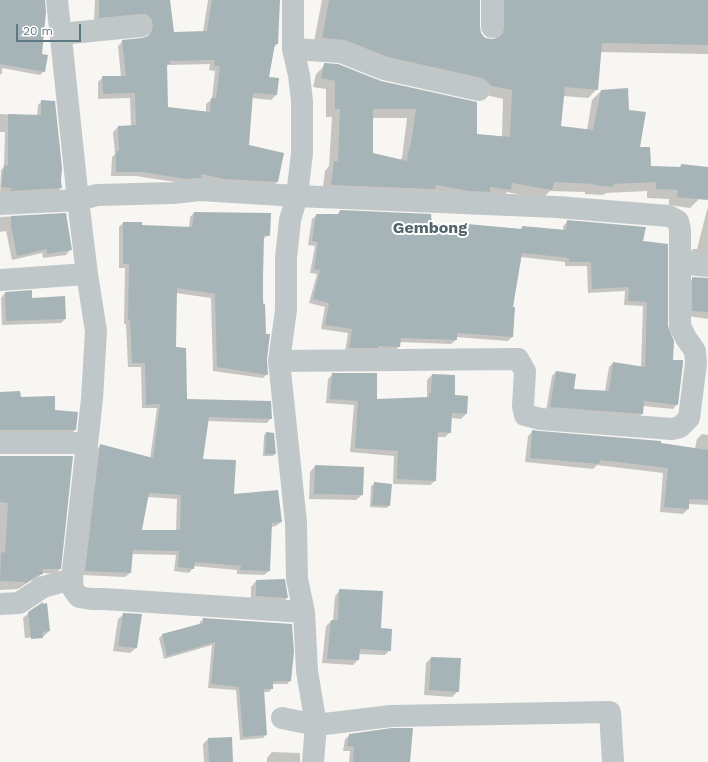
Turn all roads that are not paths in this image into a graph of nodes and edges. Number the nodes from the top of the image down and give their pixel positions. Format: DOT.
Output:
graph roads {
  1 [pos="57,0"];
  2 [pos="293,0"];
  3 [pos="492,0"];
  4 [pos="141,26"];
  5 [pos="492,28"];
  6 [pos="61,34"];
  7 [pos="293,49"];
  8 [pos="479,90"];
  9 [pos="297,196"];
  10 [pos="78,200"];
  11 [pos="0,204"];
  12 [pos="680,263"];
  13 [pos="708,266"];
  14 [pos="87,274"];
  15 [pos="0,280"];
  16 [pos="279,361"];
  17 [pos="0,443"];
  18 [pos="87,443"];
  19 [pos="72,579"];
  20 [pos="0,604"];
  21 [pos="304,612"];
  22 [pos="282,718"];
  23 [pos="316,725"];
  24 [pos="313,762"];
  25 [pos="613,762"];
  1 -- 6 [label="street"];
  2 -- 7 [label="street"];
  3 -- 5 [label="street"];
  4 -- 6 [label="street"];
  6 -- 10 [label="street"];
  7 -- 8 [label="street"];
  7 -- 9 [label="street"];
  9 -- 10 [label="street"];
  9 -- 12 [label="street"];
  9 -- 16 [label="street"];
  10 -- 11 [label="street"];
  10 -- 14 [label="street"];
  12 -- 13 [label="street"];
  12 -- 16 [label="street"];
  14 -- 15 [label="street"];
  14 -- 18 [label="street"];
  16 -- 21 [label="street"];
  17 -- 18 [label="street"];
  18 -- 19 [label="street"];
  19 -- 20 [label="street"];
  19 -- 21 [label="street"];
  21 -- 23 [label="street"];
  22 -- 23 [label="street"];
  23 -- 24 [label="street"];
  23 -- 25 [label="street"];
}
